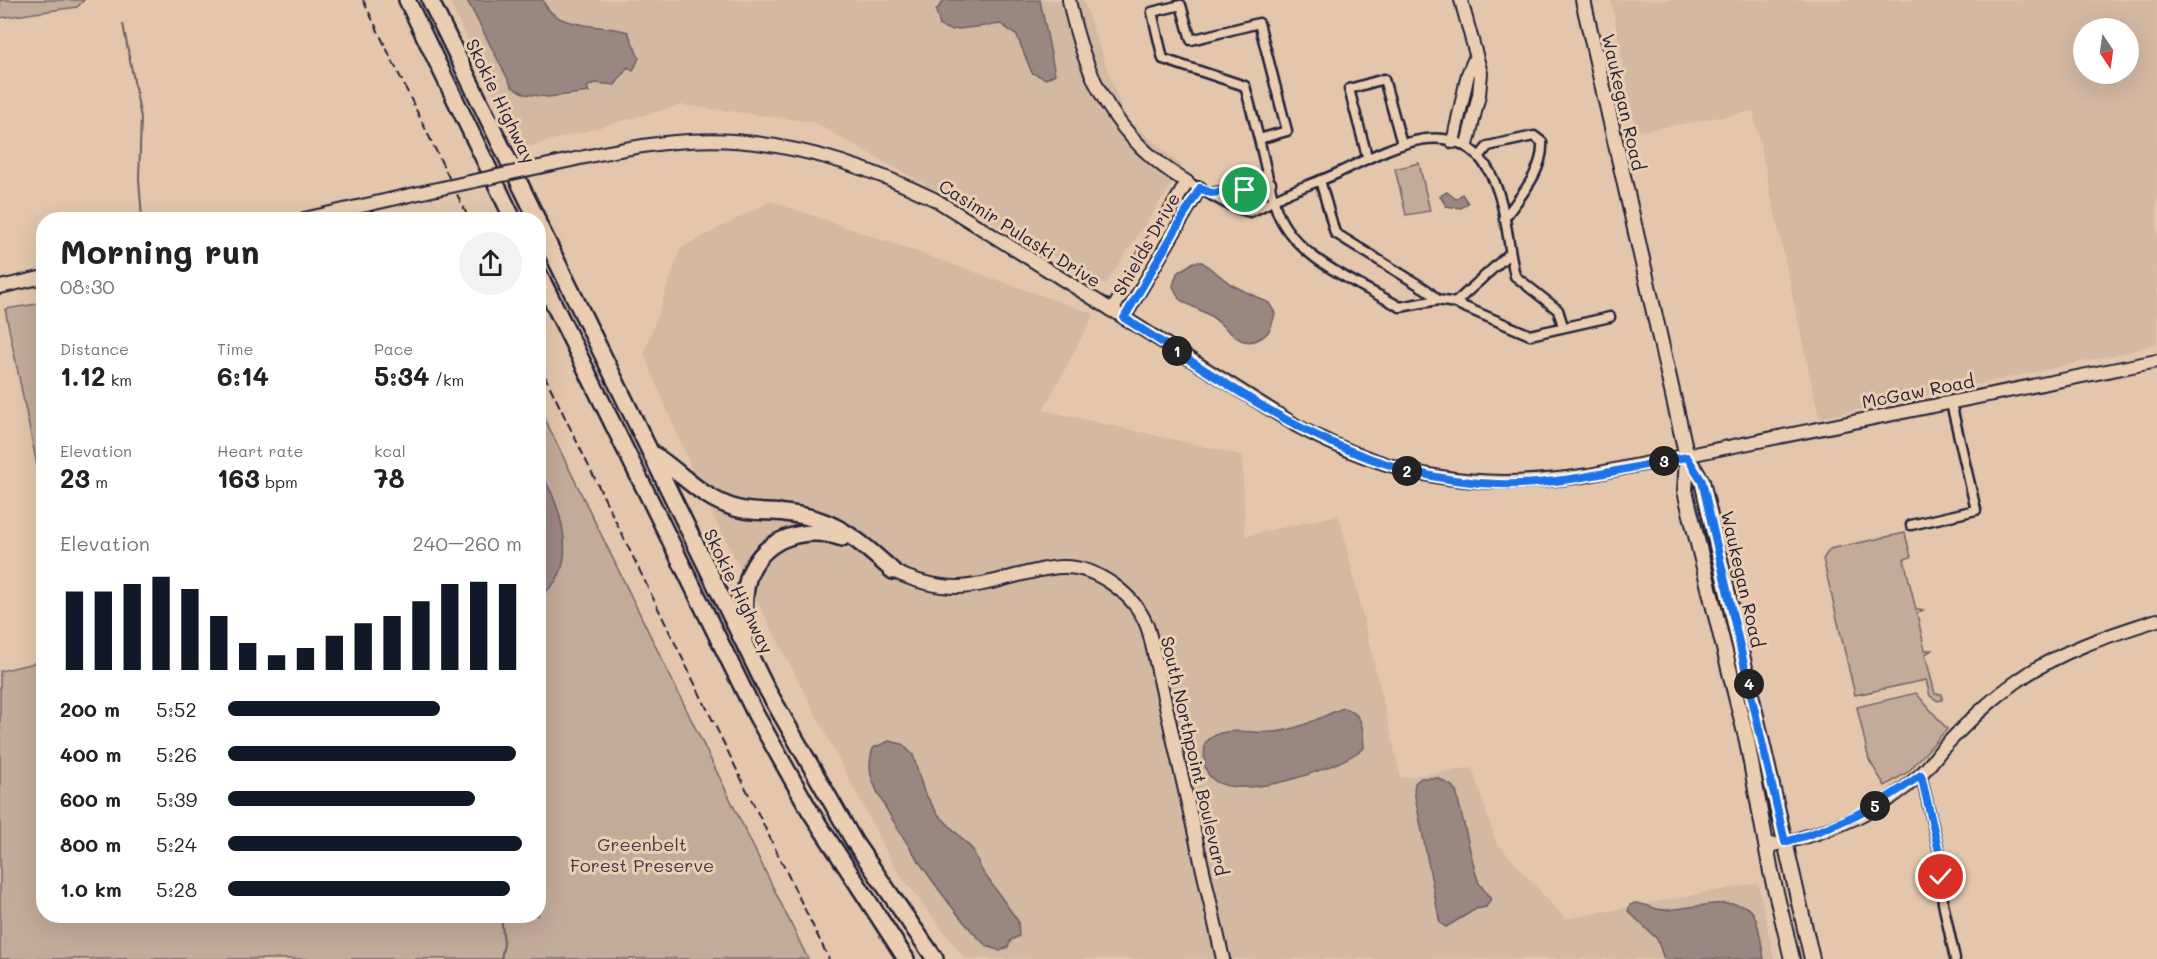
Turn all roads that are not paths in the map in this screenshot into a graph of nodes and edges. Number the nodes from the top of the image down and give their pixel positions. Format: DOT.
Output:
graph roads {
  1 [pos="407,0"];
  2 [pos="430,0"];
  3 [pos="1069,0"];
  4 [pos="1461,0"];
  5 [pos="1583,0"];
  6 [pos="1474,57"];
  7 [pos="1466,84"];
  8 [pos="1480,86"];
  9 [pos="1258,139"];
  10 [pos="1453,142"];
  11 [pos="1402,144"];
  12 [pos="1467,145"];
  13 [pos="1367,156"];
  14 [pos="1479,157"];
  15 [pos="1320,180"];
  16 [pos="1187,182"];
  17 [pos="1271,183"];
  18 [pos="1205,190"];
  19 [pos="1275,199"];
  20 [pos="335,212"];
  21 [pos="510,212"];
  22 [pos="534,212"];
  23 [pos="1504,219"];
  24 [pos="546,237"];
  25 [pos="1510,253"];
  26 [pos="36,279"];
  27 [pos="0,286"];
  28 [pos="546,288"];
  29 [pos="1438,300"];
  30 [pos="1455,303"];
  31 [pos="1112,311"];
  32 [pos="1610,317"];
  33 [pos="1124,318"];
  34 [pos="1563,326"];
  35 [pos="2157,361"];
  36 [pos="1951,403"];
  37 [pos="651,453"];
  38 [pos="1687,457"];
  39 [pos="1911,525"];
  40 [pos="893,571"];
  41 [pos="2157,620"];
  42 [pos="744,645"];
  43 [pos="1921,775"];
  44 [pos="1785,842"];
  45 [pos="1768,846"];
  46 [pos="906,959"];
  47 [pos="934,959"];
  48 [pos="1223,959"];
  49 [pos="1792,959"];
  50 [pos="1812,959"];
  51 [pos="1955,959"];
  1 -- 21 [label="highway"];
  2 -- 22 [label="highway, Skokie Highway"];
  3 -- 16 [label="street, Shields Drive"];
  4 -- 6 [label="street"];
  5 -- 38 [label="main road, Waukegan Road"];
  6 -- 7 [label="street"];
  6 -- 8 [label="street"];
  7 -- 8 [label="street"];
  7 -- 10 [label="street"];
  8 -- 12 [label="street"];
  9 -- 9 [label="street"];
  9 -- 17 [label="street"];
  10 -- 11 [label="street"];
  10 -- 12 [label="street"];
  11 -- 13 [label="street"];
  11 -- 13 [label="street"];
  12 -- 14 [label="street"];
  13 -- 15 [label="street"];
  14 -- 23 [label="street"];
  14 -- 23 [label="street"];
  15 -- 19 [label="street"];
  15 -- 29 [label="street"];
  16 -- 18 [label="street"];
  16 -- 31 [label="street, Shields Drive"];
  17 -- 18 [label="street"];
  17 -- 19 [label="street"];
  18 -- 19 [label="street"];
  18 -- 33 [label="street, Shields Drive"];
  19 -- 29 [label="street"];
  20 -- 31 [label="street, Casimir Pulaski Drive, bridge"];
  23 -- 25 [label="street"];
  24 -- 37 [label="highway, Skokie Highway"];
  25 -- 30 [label="street"];
  25 -- 34 [label="street"];
  26 -- 27 [label="street"];
  28 -- 46 [label="highway"];
  29 -- 30 [label="street"];
  30 -- 34 [label="street"];
  31 -- 33 [label="street, Casimir Pulaski Drive"];
  32 -- 34 [label="street"];
  33 -- 38 [label="street, Casimir Pulaski Drive"];
  35 -- 36 [label="street, McGaw Road"];
  36 -- 38 [label="street, McGaw Road"];
  36 -- 39 [label="street"];
  37 -- 40 [label="highway"];
  37 -- 42 [label="highway, Skokie Highway"];
  38 -- 44 [label="main road, Waukegan Road"];
  38 -- 45 [label="main road, Waukegan Road"];
  40 -- 42 [label="highway"];
  40 -- 48 [label="street, South Northpoint Boulevard"];
  41 -- 43 [label="street"];
  42 -- 47 [label="highway, Skokie Highway"];
  43 -- 44 [label="street"];
  43 -- 51 [label="street"];
  44 -- 45 [label="street"];
  44 -- 50 [label="main road, Waukegan Road"];
  45 -- 49 [label="main road, Waukegan Road"];
}
